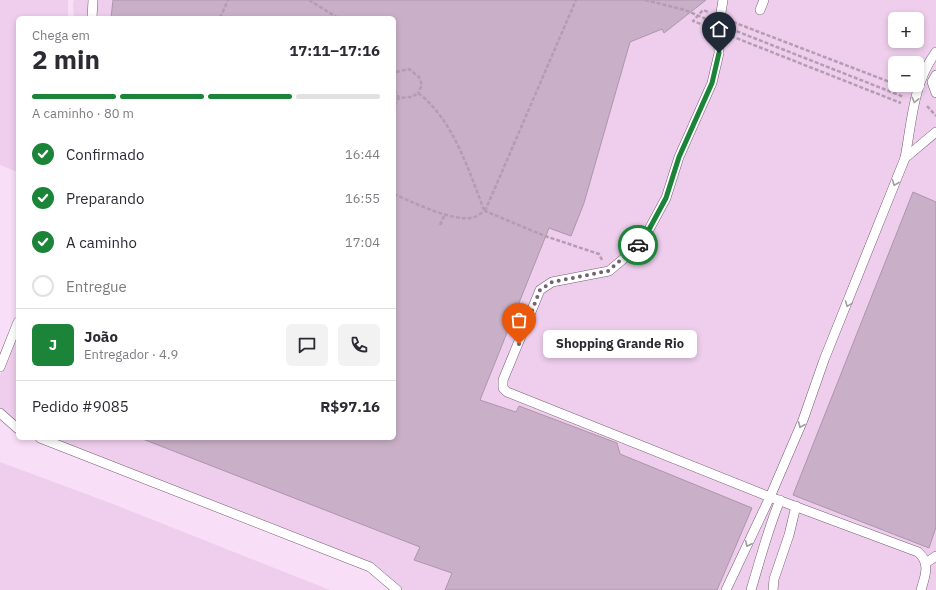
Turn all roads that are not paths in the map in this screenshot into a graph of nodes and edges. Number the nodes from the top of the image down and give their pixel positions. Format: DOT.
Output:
graph roads {
  1 [pos="93,0"];
  2 [pos="723,0"];
  3 [pos="764,0"];
  4 [pos="760,10"];
  5 [pos="92,16"];
  6 [pos="936,52"];
  7 [pos="936,75"];
  8 [pos="936,93"];
  9 [pos="936,132"];
  10 [pos="905,158"];
  11 [pos="16,327"];
  12 [pos="0,367"];
  13 [pos="0,413"];
  14 [pos="16,427"];
  15 [pos="45,440"];
  16 [pos="770,497"];
  17 [pos="780,500"];
  18 [pos="796,506"];
  19 [pos="936,556"];
  20 [pos="926,564"];
  21 [pos="398,590"];
  22 [pos="726,590"];
  23 [pos="751,590"];
  24 [pos="773,590"];
  25 [pos="921,590"];
  1 -- 5 [label="lane"];
  2 -- 16 [label="lane"];
  3 -- 4 [label="lane"];
  6 -- 10 [label="lane, one-way"];
  7 -- 8 [label="lane"];
  9 -- 10 [label="lane"];
  10 -- 16 [label="lane, one-way"];
  11 -- 12 [label="lane"];
  13 -- 14 [label="lane"];
  15 -- 21 [label="lane"];
  16 -- 17 [label="lane"];
  16 -- 22 [label="lane, one-way"];
  17 -- 18 [label="lane"];
  17 -- 23 [label="lane"];
  18 -- 20 [label="lane"];
  18 -- 24 [label="lane"];
  19 -- 20 [label="lane"];
  20 -- 25 [label="lane"];
}
